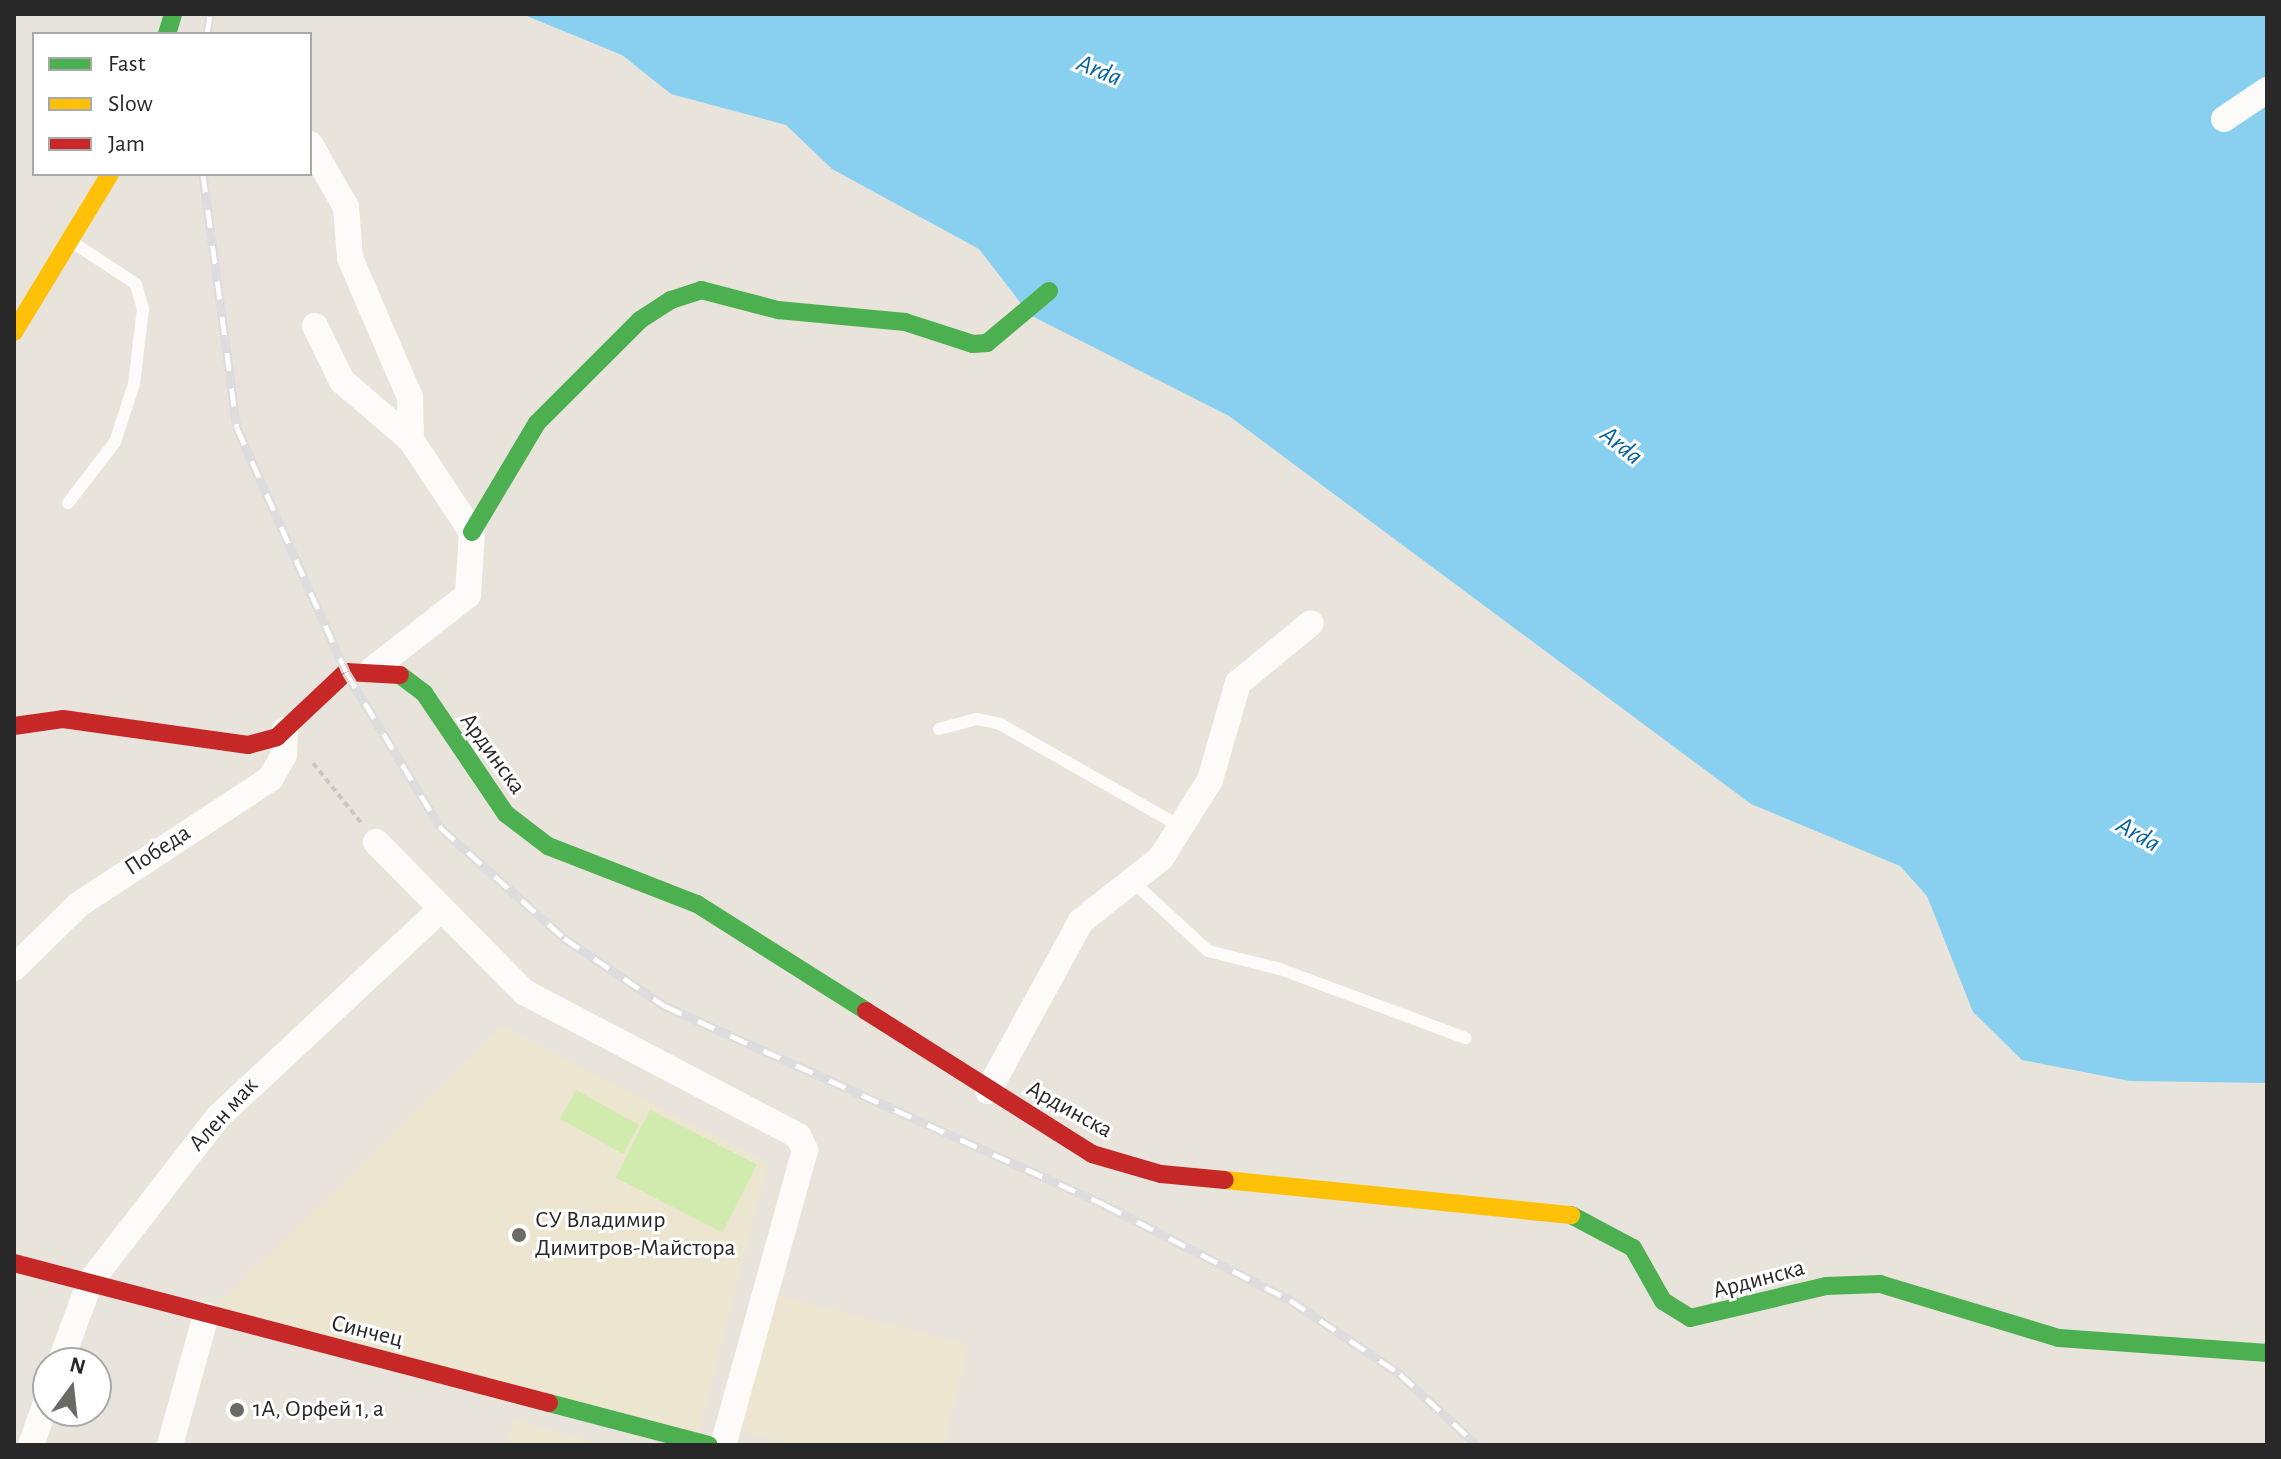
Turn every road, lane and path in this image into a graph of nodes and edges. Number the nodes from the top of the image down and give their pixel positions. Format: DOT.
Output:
graph roads {
  1 [pos="2267,90"];
  2 [pos="2224,119"];
  3 [pos="312,148"];
  4 [pos="109,176"];
  5 [pos="73,243"];
  6 [pos="60,264"];
  7 [pos="14,288"];
  8 [pos="1049,291"];
  9 [pos="315,326"];
  10 [pos="14,332"];
  11 [pos="411,440"];
  12 [pos="68,503"];
  13 [pos="472,532"];
  14 [pos="1311,623"];
  15 [pos="373,669"];
  16 [pos="14,726"];
  17 [pos="939,729"];
  18 [pos="285,730"];
  19 [pos="313,763"];
  20 [pos="1181,827"];
  21 [pos="376,842"];
  22 [pos="1132,881"];
  23 [pos="442,908"];
  24 [pos="14,968"];
  25 [pos="1466,1038"];
  26 [pos="988,1091"];
  27 [pos="14,1263"];
  28 [pos="90,1282"];
  29 [pos="206,1315"];
  30 [pos="66,1347"];
  31 [pos="2267,1353"];
  32 [pos="170,1445"];
  33 [pos="709,1445"];
  34 [pos="723,1445"];
  1 -- 2 [label="street"];
  3 -- 11 [label="street"];
  4 -- 5 [label="street"];
  5 -- 6 [label="street"];
  5 -- 12 [label="lane"];
  6 -- 7 [label="street"];
  6 -- 10 [label="street"];
  8 -- 13 [label="street"];
  9 -- 11 [label="street"];
  11 -- 13 [label="street"];
  13 -- 15 [label="street"];
  14 -- 20 [label="street"];
  15 -- 18 [label="street"];
  15 -- 26 [label="street, Ардинска"];
  16 -- 18 [label="street"];
  17 -- 20 [label="lane"];
  18 -- 24 [label="street, Победа"];
  19 -- 21 [label="path"];
  20 -- 22 [label="street"];
  21 -- 23 [label="street"];
  22 -- 25 [label="lane"];
  22 -- 26 [label="street"];
  23 -- 28 [label="street, Ален мак"];
  23 -- 34 [label="street"];
  26 -- 31 [label="street, Ардинска"];
  27 -- 28 [label="street, Синчец"];
  28 -- 29 [label="street, Синчец"];
  28 -- 30 [label="street, Ален мак"];
  29 -- 32 [label="street"];
  29 -- 33 [label="street, Синчец"];
}
